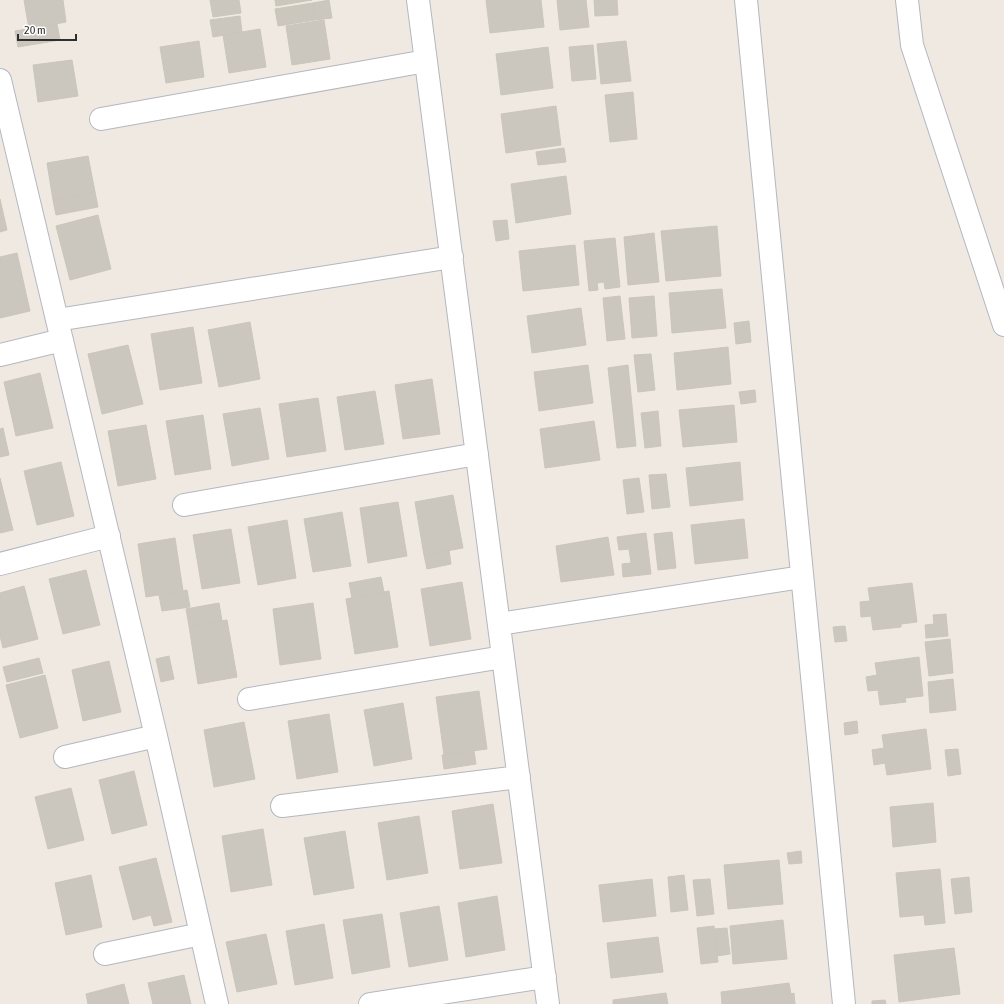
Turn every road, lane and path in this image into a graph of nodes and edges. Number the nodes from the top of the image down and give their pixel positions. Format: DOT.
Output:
graph roads {
  1 [pos="418,0"];
  2 [pos="746,0"];
  3 [pos="907,0"];
  4 [pos="426,62"];
  5 [pos="0,80"];
  6 [pos="101,119"];
  7 [pos="7,141"];
  8 [pos="452,257"];
  9 [pos="1004,325"];
  10 [pos="60,330"];
  11 [pos="0,355"];
  12 [pos="477,454"];
  13 [pos="184,505"];
  14 [pos="109,536"];
  15 [pos="0,564"];
  16 [pos="802,577"];
  17 [pos="499,624"];
  18 [pos="503,657"];
  19 [pos="249,699"];
  20 [pos="156,736"];
  21 [pos="65,757"];
  22 [pos="519,777"];
  23 [pos="282,806"];
  24 [pos="201,934"];
  25 [pos="105,954"];
  26 [pos="545,977"];
  27 [pos="217,1004"];
  28 [pos="370,1004"];
  29 [pos="548,1004"];
  30 [pos="844,1004"];
  1 -- 4 [label="street"];
  2 -- 16 [label="street"];
  3 -- 9 [label="street"];
  4 -- 6 [label="street"];
  4 -- 8 [label="street"];
  5 -- 7 [label="street"];
  7 -- 10 [label="street"];
  8 -- 10 [label="street"];
  8 -- 12 [label="street"];
  10 -- 11 [label="street"];
  10 -- 14 [label="street"];
  12 -- 13 [label="street"];
  12 -- 17 [label="street"];
  14 -- 15 [label="street"];
  14 -- 20 [label="street"];
  16 -- 17 [label="street"];
  16 -- 30 [label="street"];
  17 -- 18 [label="street"];
  18 -- 19 [label="street"];
  18 -- 22 [label="street"];
  20 -- 21 [label="street"];
  20 -- 24 [label="street"];
  22 -- 23 [label="street"];
  22 -- 26 [label="street"];
  24 -- 25 [label="street"];
  24 -- 27 [label="street"];
  26 -- 28 [label="street"];
  26 -- 29 [label="street"];
}
